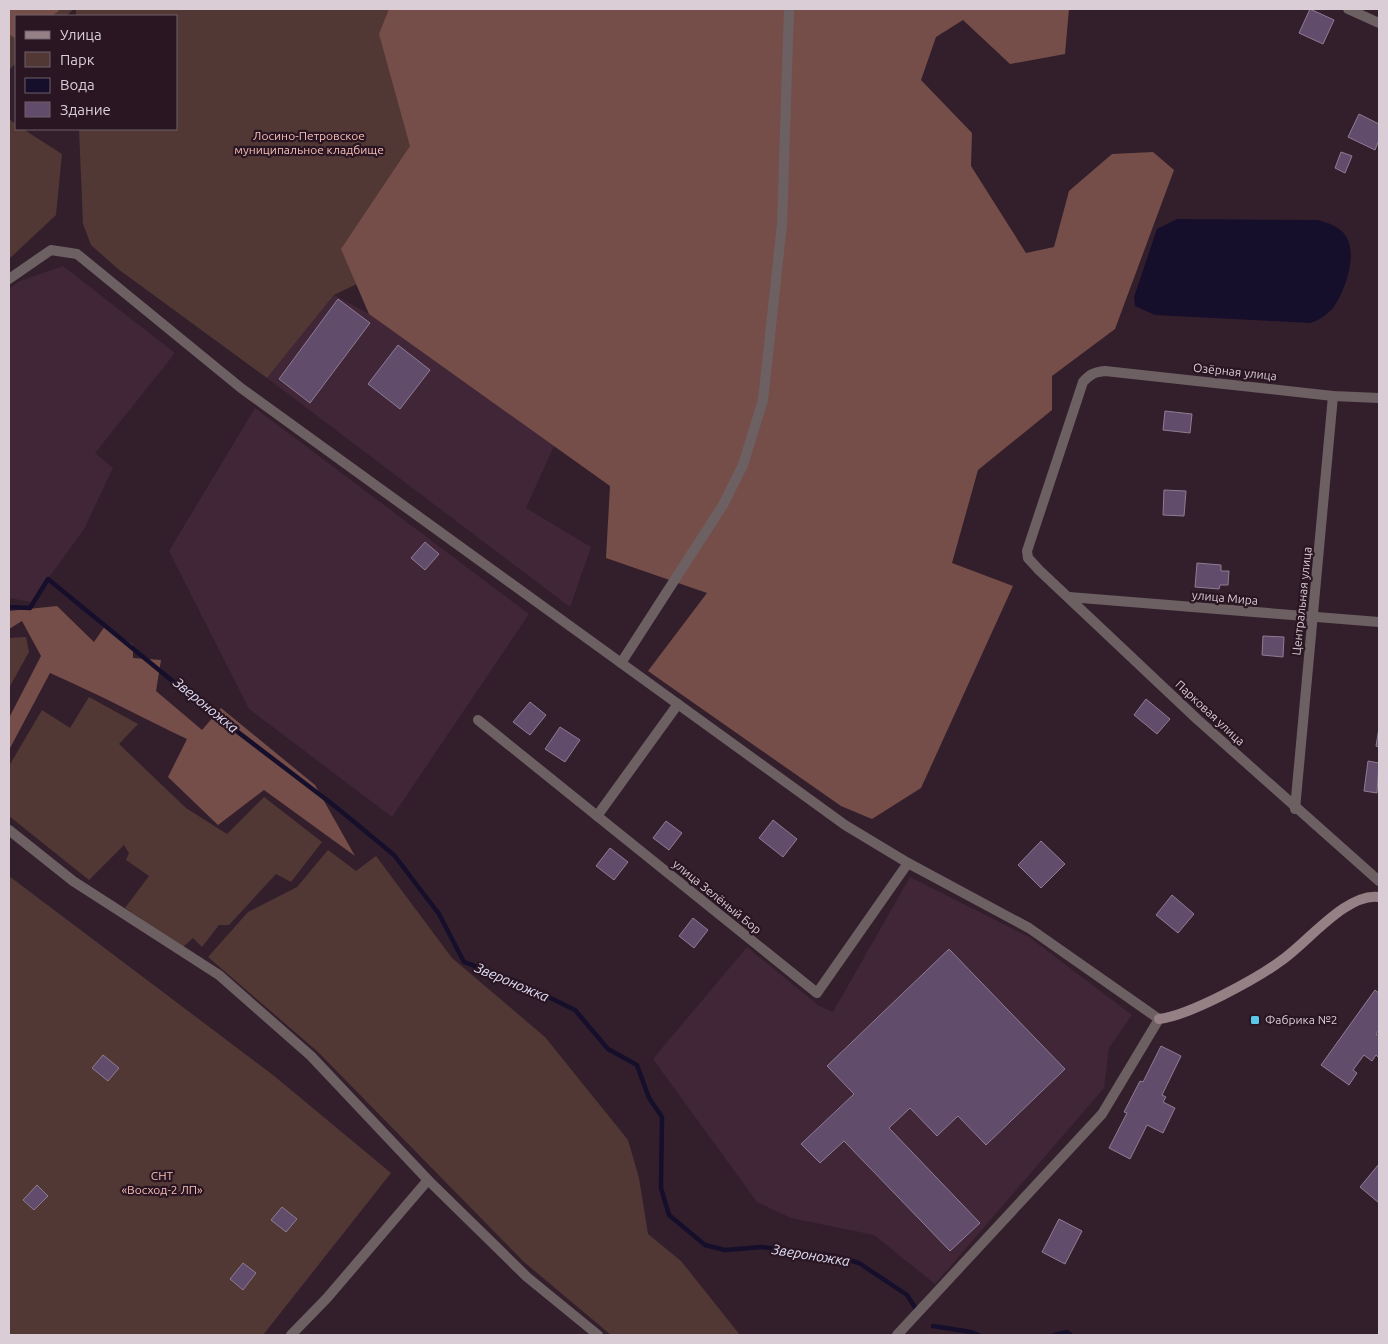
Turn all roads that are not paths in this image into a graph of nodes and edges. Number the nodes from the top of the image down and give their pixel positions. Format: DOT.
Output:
graph roads {
  1 [pos="789,9"];
  2 [pos="1348,9"];
  3 [pos="1379,23"];
  4 [pos="9,279"];
  5 [pos="1333,396"];
  6 [pos="1379,398"];
  7 [pos="1028,558"];
  8 [pos="1069,597"];
  9 [pos="1312,618"];
  10 [pos="1379,622"];
  11 [pos="621,663"];
  12 [pos="678,704"];
  13 [pos="478,720"];
  14 [pos="1295,809"];
  15 [pos="597,816"];
  16 [pos="9,830"];
  17 [pos="908,863"];
  18 [pos="1379,881"];
  19 [pos="1379,897"];
  20 [pos="1159,1019"];
  21 [pos="428,1180"];
  22 [pos="291,1335"];
  23 [pos="598,1335"];
  24 [pos="897,1335"];
  1 -- 11 [label="street"];
  2 -- 3 [label="street"];
  4 -- 11 [label="street"];
  5 -- 6 [label="street, Озёрная улица"];
  5 -- 7 [label="street, Озёрная улица"];
  5 -- 9 [label="street, Центральная улица"];
  7 -- 8 [label="street, Парковая улица"];
  8 -- 9 [label="street, улица Мира"];
  8 -- 14 [label="street, Парковая улица"];
  9 -- 10 [label="street, улица Мира"];
  9 -- 14 [label="street, Центральная улица"];
  11 -- 12 [label="street"];
  12 -- 15 [label="street"];
  12 -- 17 [label="street"];
  13 -- 15 [label="street, улица Зелёный Бор"];
  14 -- 18 [label="street, Парковая улица"];
  15 -- 17 [label="street, улица Зелёный Бор"];
  16 -- 21 [label="street"];
  17 -- 20 [label="street"];
  19 -- 20 [label="street"];
  20 -- 24 [label="street"];
  21 -- 22 [label="street"];
  21 -- 23 [label="street"];
}
